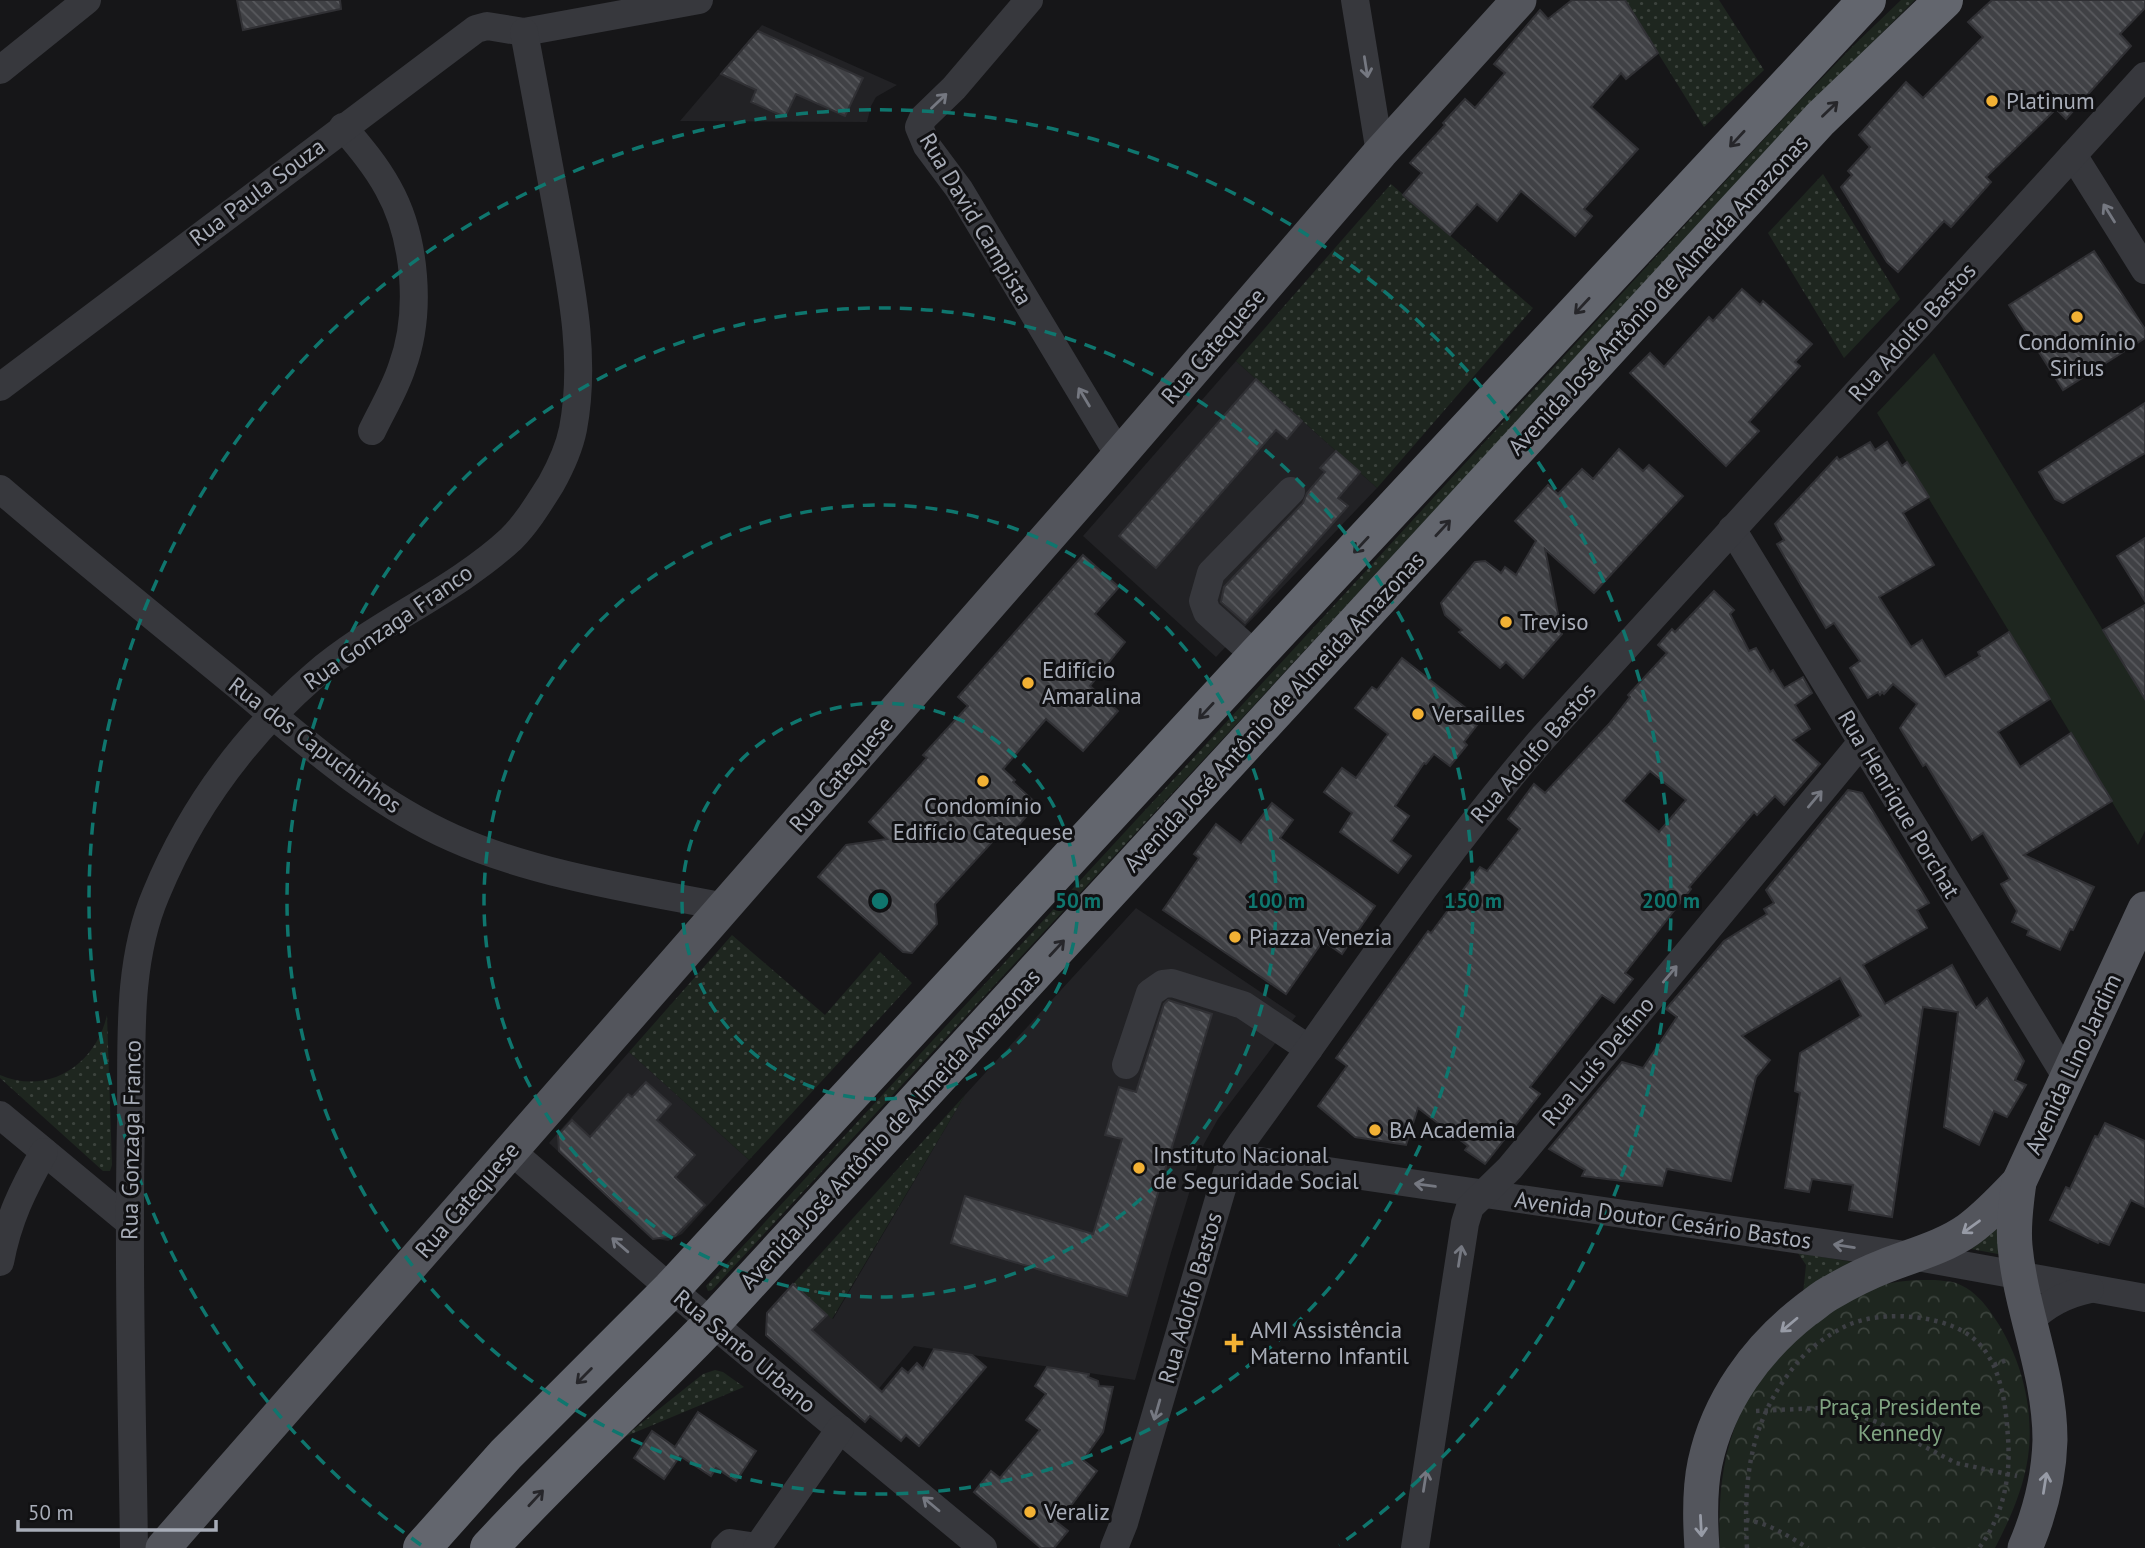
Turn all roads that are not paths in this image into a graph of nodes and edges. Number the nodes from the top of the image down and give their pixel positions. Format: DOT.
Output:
graph roads {
  1 [pos="87,0"];
  2 [pos="699,0"];
  3 [pos="1030,0"];
  4 [pos="1355,0"];
  5 [pos="1519,0"];
  6 [pos="1867,0"];
  7 [pos="1944,0"];
  8 [pos="524,32"];
  9 [pos="0,70"];
  10 [pos="2145,76"];
  11 [pos="343,127"];
  12 [pos="1380,153"];
  13 [pos="2073,155"];
  14 [pos="2145,270"];
  15 [pos="0,387"];
  16 [pos="372,431"];
  17 [pos="1119,455"];
  18 [pos="0,489"];
  19 [pos="1291,491"];
  20 [pos="1732,529"];
  21 [pos="1256,656"];
  22 [pos="271,714"];
  23 [pos="1862,742"];
  24 [pos="724,907"];
  25 [pos="2145,908"];
  26 [pos="1309,1049"];
  27 [pos="1126,1065"];
  28 [pos="2067,1078"];
  29 [pos="0,1115"];
  30 [pos="510,1150"];
  31 [pos="44,1152"];
  32 [pos="1233,1157"];
  33 [pos="2019,1182"];
  34 [pos="1482,1194"];
  35 [pos="129,1222"];
  36 [pos="1912,1256"];
  37 [pos="0,1262"];
  38 [pos="2019,1275"];
  39 [pos="2092,1288"];
  40 [pos="671,1289"];
  41 [pos="2145,1298"];
  42 [pos="2030,1321"];
  43 [pos="712,1323"];
  44 [pos="840,1429"];
  45 [pos="757,1547"];
  46 [pos="134,1548"];
  47 [pos="163,1548"];
  48 [pos="422,1548"];
  49 [pos="489,1548"];
  50 [pos="725,1548"];
  51 [pos="983,1548"];
  52 [pos="1114,1548"];
  53 [pos="1415,1548"];
  54 [pos="1702,1548"];
  55 [pos="2025,1548"];
  1 -- 9 [label="street"];
  2 -- 8 [label="street, Rua Paula Souza"];
  17 -- 3 [label="street, Rua David Campista, one-way"];
  4 -- 12 [label="street, one-way"];
  5 -- 12 [label="main road, Rua Catequese"];
  6 -- 21 [label="highway, Avenida José Antônio de Almeida Amazonas, one-way"];
  43 -- 7 [label="highway, Avenida José Antônio de Almeida Amazonas, one-way"];
  8 -- 11 [label="street, Rua Paula Souza"];
  8 -- 22 [label="street, Rua Gonzaga Franco"];
  10 -- 13 [label="street, Rua Adolfo Bastos"];
  11 -- 15 [label="street, Rua Paula Souza"];
  11 -- 16 [label="street"];
  12 -- 17 [label="main road, Rua Catequese"];
  14 -- 13 [label="street, one-way"];
  13 -- 20 [label="street, Rua Adolfo Bastos"];
  17 -- 24 [label="main road, Rua Catequese"];
  18 -- 22 [label="street, Rua dos Capuchinhos"];
  19 -- 21 [label="street"];
  20 -- 23 [label="street, Rua Henrique Porchat"];
  20 -- 26 [label="street, Rua Adolfo Bastos"];
  21 -- 40 [label="highway, Avenida José Antônio de Almeida Amazonas, one-way"];
  22 -- 24 [label="street, Rua dos Capuchinhos"];
  22 -- 35 [label="street, Rua Gonzaga Franco"];
  23 -- 28 [label="street, Rua Henrique Porchat"];
  34 -- 23 [label="street, Rua Luís Delfino, one-way"];
  24 -- 30 [label="main road, Rua Catequese"];
  25 -- 28 [label="main road, Avenida Lino Jardim"];
  26 -- 27 [label="street"];
  26 -- 32 [label="street, Rua Adolfo Bastos"];
  28 -- 33 [label="main road, Avenida Lino Jardim"];
  29 -- 31 [label="street"];
  40 -- 30 [label="street, Rua Santo Urbano, one-way"];
  30 -- 47 [label="main road, Rua Catequese"];
  31 -- 35 [label="street"];
  31 -- 37 [label="street"];
  34 -- 32 [label="street, Avenida Doutor Cesário Bastos, one-way"];
  32 -- 52 [label="street, Rua Adolfo Bastos, one-way"];
  33 -- 36 [label="main road, Avenida Lino Jardim, one-way"];
  33 -- 38 [label="main road, Avenida Lino Jardim"];
  36 -- 34 [label="street, Avenida Doutor Cesário Bastos, one-way"];
  53 -- 34 [label="street, Rua Luís Delfino, one-way"];
  35 -- 46 [label="street, Rua Gonzaga Franco"];
  36 -- 38 [label="street, Avenida Doutor Cesário Bastos"];
  36 -- 54 [label="main road, one-way"];
  38 -- 39 [label="street, Avenida Doutor Cesário Bastos"];
  38 -- 42 [label="main road"];
  39 -- 41 [label="street, Avenida Doutor Cesário Bastos"];
  39 -- 42 [label="street, Avenida Doutor Cesário Bastos"];
  40 -- 43 [label="street, Rua Santo Urbano"];
  40 -- 48 [label="highway, Avenida José Antônio de Almeida Amazonas, one-way"];
  55 -- 42 [label="main road, one-way"];
  43 -- 44 [label="street, Rua Santo Urbano"];
  49 -- 43 [label="highway, Avenida José Antônio de Almeida Amazonas, one-way"];
  44 -- 45 [label="street"];
  51 -- 44 [label="street, Rua Santo Urbano, one-way"];
  45 -- 50 [label="street"];
}
